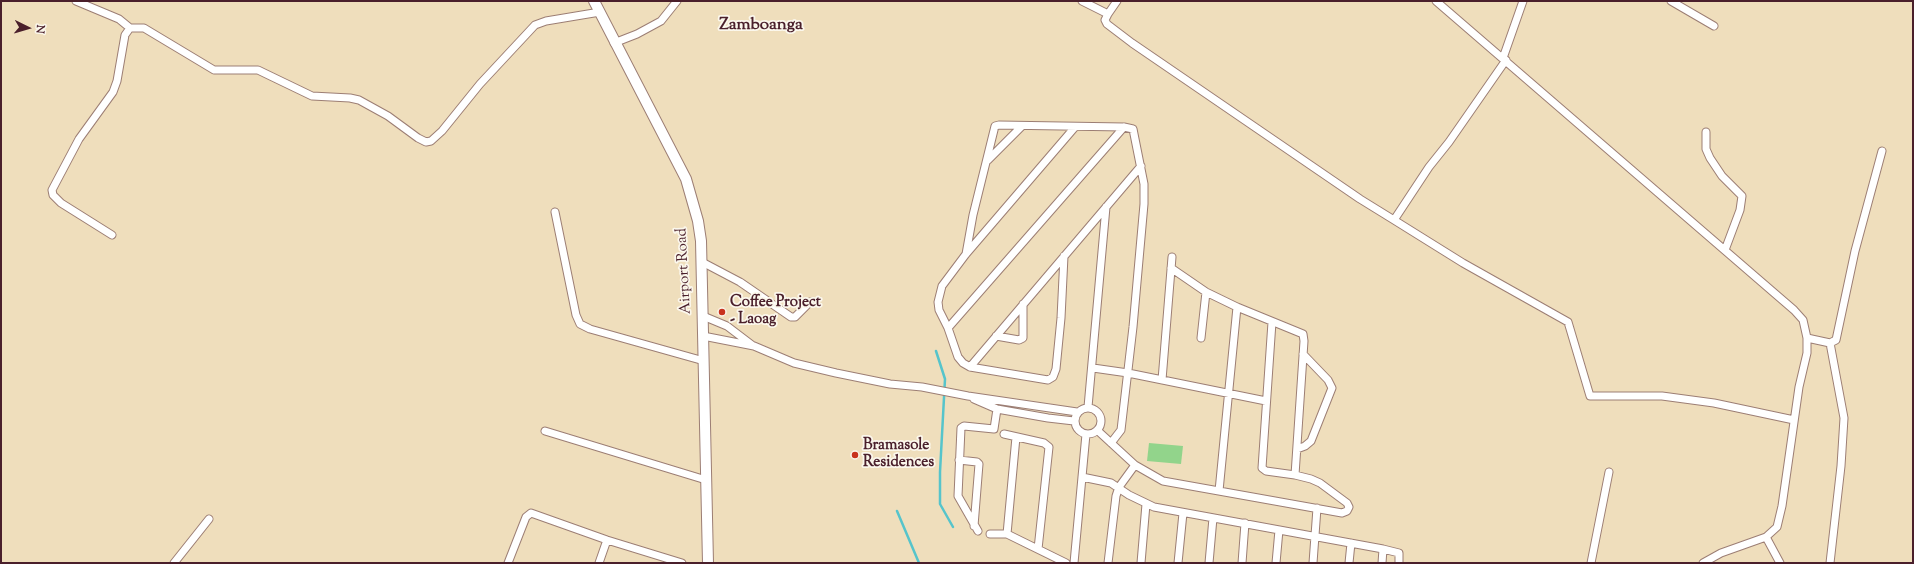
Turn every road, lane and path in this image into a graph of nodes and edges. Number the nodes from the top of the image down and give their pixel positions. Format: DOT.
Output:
graph roads {
  1 [pos="76,1"];
  2 [pos="594,1"];
  3 [pos="677,1"];
  4 [pos="1082,1"];
  5 [pos="1117,1"];
  6 [pos="1436,1"];
  7 [pos="1523,1"];
  8 [pos="1671,1"];
  9 [pos="600,12"];
  10 [pos="1108,14"];
  11 [pos="1714,26"];
  12 [pos="130,28"];
  13 [pos="614,42"];
  14 [pos="1504,59"];
  15 [pos="1022,126"];
  16 [pos="1076,127"];
  17 [pos="1124,127"];
  18 [pos="1706,132"];
  19 [pos="1882,151"];
  20 [pos="988,161"];
  21 [pos="1141,166"];
  22 [pos="1106,207"];
  23 [pos="555,212"];
  24 [pos="1394,220"];
  25 [pos="112,235"];
  26 [pos="1725,250"];
  27 [pos="966,254"];
  28 [pos="1064,256"];
  29 [pos="1172,257"];
  30 [pos="702,262"];
  31 [pos="1171,268"];
  32 [pos="1206,292"];
  33 [pos="810,302"];
  34 [pos="1023,304"];
  35 [pos="1237,307"];
  36 [pos="703,316"];
  37 [pos="1272,322"];
  38 [pos="948,328"];
  39 [pos="703,336"];
  40 [pos="996,336"];
  41 [pos="1201,338"];
  42 [pos="1807,338"];
  43 [pos="1830,343"];
  44 [pos="754,346"];
  45 [pos="1303,354"];
  46 [pos="704,361"];
  47 [pos="970,367"];
  48 [pos="1093,368"];
  49 [pos="1128,373"];
  50 [pos="1162,380"];
  51 [pos="1229,394"];
  52 [pos="968,396"];
  53 [pos="1266,401"];
  54 [pos="1036,407"];
  55 [pos="1088,407"];
  56 [pos="998,409"];
  57 [pos="1077,412"];
  58 [pos="1035,416"];
  59 [pos="1794,420"];
  60 [pos="1074,421"];
  61 [pos="1097,430"];
  62 [pos="545,431"];
  63 [pos="1004,434"];
  64 [pos="1086,434"];
  65 [pos="1016,437"];
  66 [pos="1111,443"];
  67 [pos="1297,450"];
  68 [pos="959,460"];
  69 [pos="1135,465"];
  70 [pos="1609,472"];
  71 [pos="1295,475"];
  72 [pos="1082,477"];
  73 [pos="706,480"];
  74 [pos="1119,487"];
  75 [pos="1220,491"];
  76 [pos="1146,504"];
  77 [pos="1317,508"];
  78 [pos="1183,512"];
  79 [pos="209,518"];
  80 [pos="1213,518"];
  81 [pos="1245,523"];
  82 [pos="1279,530"];
  83 [pos="990,534"];
  84 [pos="1007,534"];
  85 [pos="1315,536"];
  86 [pos="1766,537"];
  87 [pos="607,540"];
  88 [pos="1351,542"];
  89 [pos="1038,549"];
  90 [pos="1383,549"];
  91 [pos="174,563"];
  92 [pos="508,563"];
  93 [pos="599,563"];
  94 [pos="682,563"];
  95 [pos="708,563"];
  96 [pos="1066,563"];
  97 [pos="1074,563"];
  98 [pos="1108,563"];
  99 [pos="1141,563"];
  100 [pos="1178,563"];
  101 [pos="1209,563"];
  102 [pos="1242,563"];
  103 [pos="1276,563"];
  104 [pos="1313,563"];
  105 [pos="1349,563"];
  106 [pos="1382,563"];
  107 [pos="1400,563"];
  108 [pos="1591,563"];
  109 [pos="1703,563"];
  110 [pos="1780,563"];
  111 [pos="1830,563"];
  1 -- 12 [label="street"];
  2 -- 9 [label="main road, Airport Road"];
  3 -- 13 [label="street"];
  4 -- 10 [label="street"];
  5 -- 10 [label="street"];
  6 -- 14 [label="street"];
  7 -- 14 [label="street"];
  8 -- 11 [label="street"];
  9 -- 12 [label="street"];
  9 -- 13 [label="main road, Airport Road"];
  10 -- 24 [label="street"];
  12 -- 25 [label="street"];
  13 -- 30 [label="main road, Airport Road"];
  14 -- 24 [label="street"];
  14 -- 26 [label="street"];
  15 -- 16 [label="street"];
  15 -- 20 [label="street"];
  15 -- 20 [label="street"];
  16 -- 17 [label="street"];
  16 -- 27 [label="street"];
  17 -- 21 [label="street"];
  17 -- 38 [label="street"];
  18 -- 26 [label="street"];
  19 -- 43 [label="street"];
  20 -- 27 [label="street"];
  21 -- 22 [label="street"];
  21 -- 49 [label="street"];
  22 -- 28 [label="street"];
  22 -- 48 [label="street"];
  23 -- 46 [label="street"];
  24 -- 59 [label="street"];
  26 -- 42 [label="street"];
  27 -- 38 [label="street"];
  28 -- 34 [label="street"];
  28 -- 47 [label="street"];
  29 -- 31 [label="street"];
  30 -- 33 [label="street"];
  30 -- 36 [label="main road, Airport Road"];
  31 -- 32 [label="street"];
  31 -- 50 [label="street"];
  32 -- 35 [label="street"];
  32 -- 41 [label="street"];
  34 -- 40 [label="street"];
  34 -- 40 [label="street"];
  35 -- 37 [label="street"];
  35 -- 51 [label="street"];
  36 -- 39 [label="main road, Airport Road"];
  36 -- 44 [label="street"];
  37 -- 45 [label="street"];
  37 -- 53 [label="street"];
  38 -- 47 [label="street"];
  39 -- 44 [label="street"];
  39 -- 46 [label="main road, Airport Road"];
  40 -- 47 [label="street"];
  42 -- 43 [label="street"];
  42 -- 59 [label="street"];
  43 -- 111 [label="street"];
  44 -- 52 [label="street"];
  45 -- 67 [label="street"];
  45 -- 67 [label="street"];
  46 -- 73 [label="main road, Airport Road"];
  48 -- 49 [label="street"];
  48 -- 55 [label="street"];
  49 -- 50 [label="street"];
  49 -- 66 [label="street"];
  50 -- 51 [label="street"];
  51 -- 53 [label="street"];
  51 -- 75 [label="street"];
  52 -- 54 [label="street"];
  52 -- 56 [label="street"];
  53 -- 71 [label="street"];
  54 -- 57 [label="street"];
  54 -- 58 [label="street"];
  55 -- 57 [label="street"];
  55 -- 61 [label="street"];
  56 -- 58 [label="street"];
  56 -- 68 [label="street"];
  57 -- 60 [label="street"];
  58 -- 60 [label="street"];
  59 -- 86 [label="street"];
  60 -- 64 [label="street"];
  61 -- 64 [label="street"];
  61 -- 66 [label="street"];
  62 -- 73 [label="street"];
  63 -- 65 [label="street"];
  64 -- 72 [label="street"];
  65 -- 84 [label="street"];
  65 -- 89 [label="street"];
  66 -- 69 [label="street"];
  67 -- 71 [label="street"];
  68 -- 68 [label="street"];
  69 -- 74 [label="street"];
  69 -- 75 [label="street"];
  70 -- 108 [label="street"];
  71 -- 77 [label="street"];
  72 -- 74 [label="street"];
  72 -- 97 [label="street"];
  73 -- 95 [label="main road, Airport Road"];
  74 -- 76 [label="street"];
  74 -- 98 [label="street"];
  75 -- 77 [label="street"];
  76 -- 78 [label="street"];
  76 -- 99 [label="street"];
  77 -- 85 [label="street"];
  78 -- 80 [label="street"];
  78 -- 100 [label="street"];
  79 -- 91 [label="street"];
  80 -- 81 [label="street"];
  80 -- 101 [label="street"];
  81 -- 82 [label="street"];
  81 -- 102 [label="street"];
  82 -- 85 [label="street"];
  82 -- 103 [label="street"];
  83 -- 84 [label="street"];
  84 -- 89 [label="street"];
  85 -- 88 [label="street"];
  85 -- 104 [label="street"];
  86 -- 109 [label="street"];
  86 -- 110 [label="street"];
  87 -- 92 [label="street"];
  87 -- 93 [label="street"];
  87 -- 94 [label="street"];
  88 -- 90 [label="street"];
  88 -- 105 [label="street"];
  89 -- 96 [label="street"];
  90 -- 106 [label="street"];
  90 -- 107 [label="street"];
}
